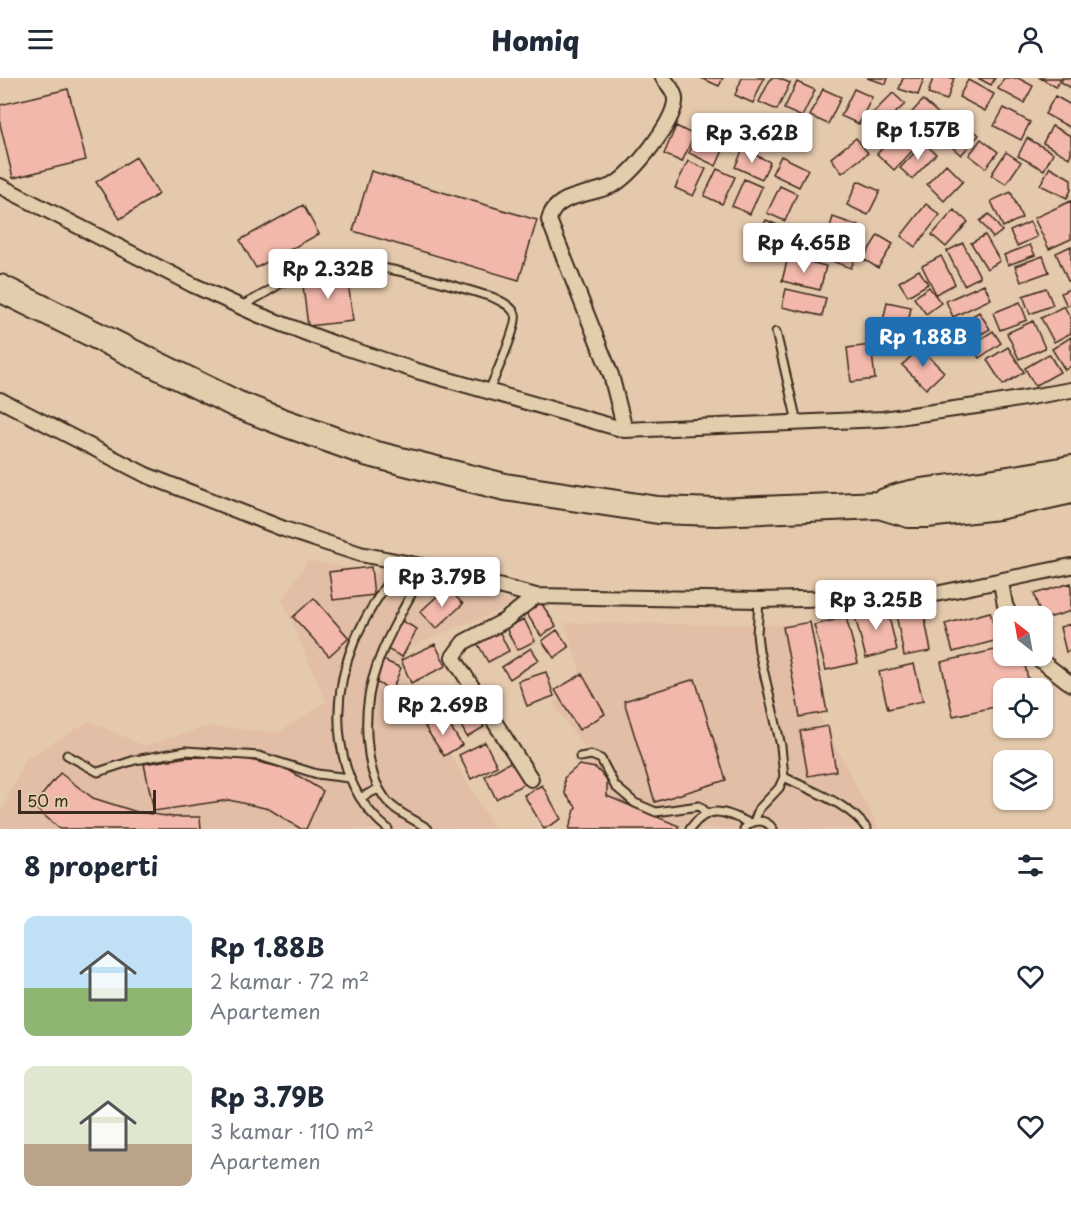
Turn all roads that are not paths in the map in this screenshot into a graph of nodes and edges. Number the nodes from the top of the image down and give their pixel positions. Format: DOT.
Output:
graph roads {
  1 [pos="663,78"];
  2 [pos="0,186"];
  3 [pos="0,288"];
  4 [pos="240,306"];
  5 [pos="776,332"];
  6 [pos="1071,390"];
  7 [pos="489,391"];
  8 [pos="0,400"];
  9 [pos="797,422"];
  10 [pos="626,430"];
  11 [pos="1071,469"];
  12 [pos="1071,490"];
  13 [pos="879,506"];
  14 [pos="401,562"];
  15 [pos="1071,566"];
  16 [pos="426,567"];
  17 [pos="1001,582"];
  18 [pos="536,596"];
  19 [pos="759,600"];
  20 [pos="1005,606"];
  21 [pos="1048,666"];
  22 [pos="1071,684"];
  23 [pos="67,755"];
  24 [pos="580,757"];
  25 [pos="784,777"];
  26 [pos="349,778"];
  27 [pos="531,779"];
  28 [pos="378,789"];
  29 [pos="360,798"];
  30 [pos="707,813"];
  31 [pos="749,825"];
  32 [pos="388,829"];
  33 [pos="428,829"];
  34 [pos="690,829"];
  35 [pos="773,829"];
  36 [pos="867,829"];
  1 -- 10 [label="street"];
  2 -- 4 [label="street"];
  3 -- 13 [label="highway"];
  4 -- 7 [label="street"];
  4 -- 7 [label="lane"];
  5 -- 9 [label="lane"];
  6 -- 9 [label="street"];
  7 -- 10 [label="street"];
  8 -- 14 [label="street"];
  9 -- 10 [label="street"];
  11 -- 13 [label="highway"];
  12 -- 13 [label="highway"];
  14 -- 16 [label="street"];
  14 -- 26 [label="lane"];
  15 -- 17 [label="street"];
  16 -- 18 [label="street"];
  16 -- 28 [label="lane"];
  17 -- 19 [label="street"];
  17 -- 20 [label="street"];
  18 -- 19 [label="street"];
  18 -- 27 [label="street"];
  19 -- 25 [label="lane"];
  21 -- 22 [label="street"];
  23 -- 26 [label="lane"];
  24 -- 30 [label="lane"];
  25 -- 31 [label="lane"];
  25 -- 36 [label="lane"];
  26 -- 29 [label="lane"];
  28 -- 29 [label="lane"];
  28 -- 33 [label="lane"];
  29 -- 32 [label="lane"];
  30 -- 31 [label="lane"];
  30 -- 34 [label="lane"];
  31 -- 35 [label="lane"];
}
